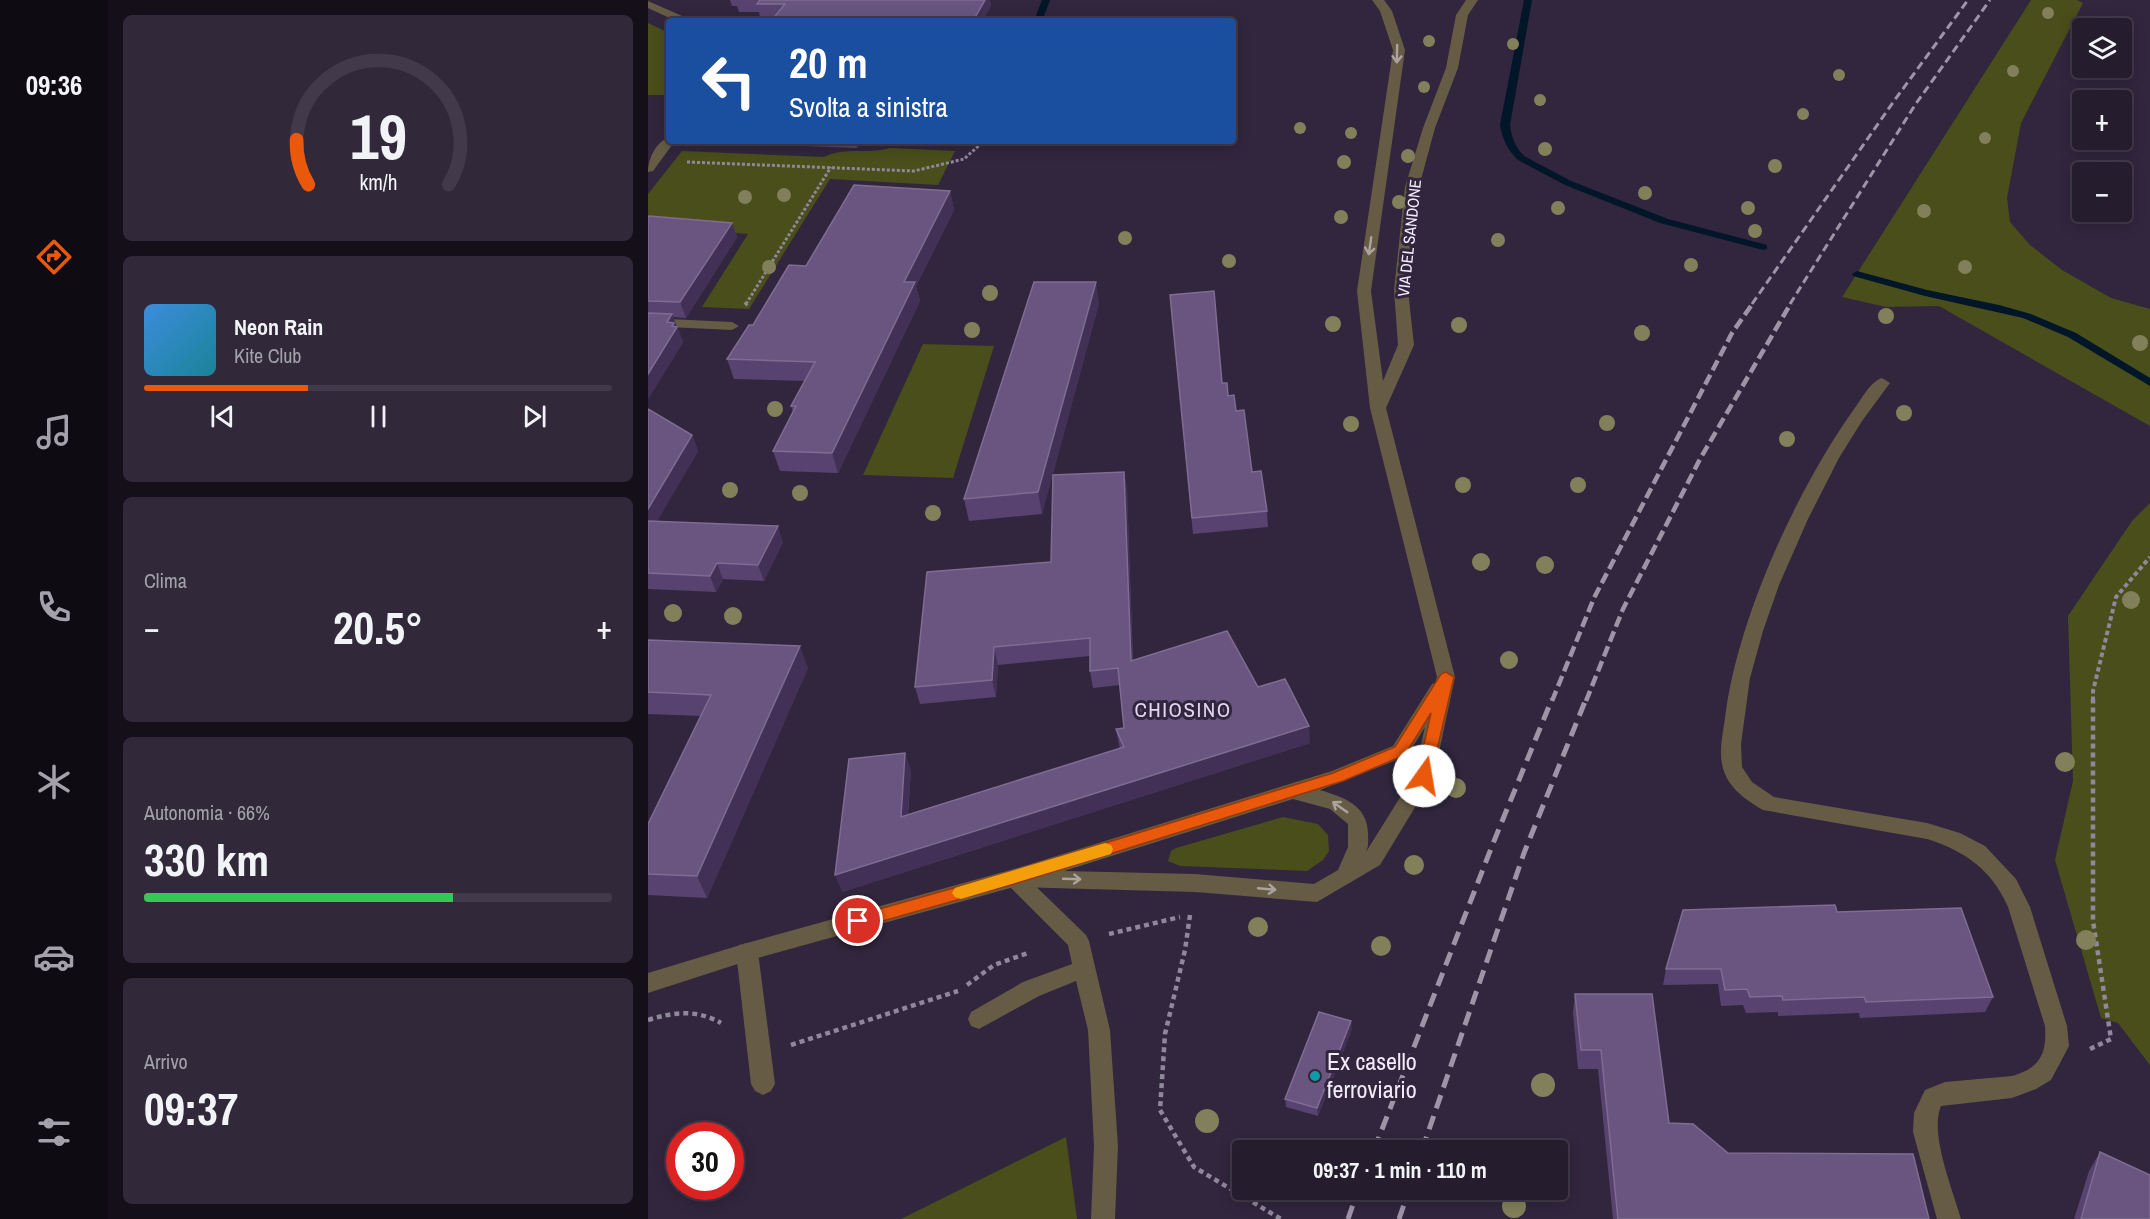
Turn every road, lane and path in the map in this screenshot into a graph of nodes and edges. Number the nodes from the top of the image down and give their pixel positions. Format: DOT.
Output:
graph roads {
  1 [pos="1378,0"];
  2 [pos="1472,0"];
  3 [pos="648,4"];
  4 [pos="678,18"];
  5 [pos="667,144"];
  6 [pos="981,144"];
  7 [pos="651,164"];
  8 [pos="831,167"];
  9 [pos="648,322"];
  10 [pos="732,326"];
  11 [pos="1882,383"];
  12 [pos="1378,408"];
  13 [pos="2150,557"];
  14 [pos="1446,677"];
  15 [pos="1291,791"];
  16 [pos="1346,875"];
  17 [pos="1014,878"];
  18 [pos="1195,883"];
  19 [pos="747,952"];
  20 [pos="1084,969"];
  21 [pos="648,983"];
  22 [pos="979,1019"];
  23 [pos="2047,1070"];
  24 [pos="763,1083"];
  25 [pos="1103,1219"];
  26 [pos="1281,1219"];
  27 [pos="1949,1219"];
  1 -- 12 [label="street, VIA DEL SANDONE, one-way"];
  2 -- 12 [label="street, VIA DEL SANDONE"];
  3 -- 4 [label="street"];
  5 -- 7 [label="street"];
  6 -- 8 [label="path"];
  7 -- 8 [label="path"];
  8 -- 10 [label="path"];
  9 -- 10 [label="street"];
  11 -- 23 [label="street"];
  12 -- 14 [label="street, VIA DEL SANDONE"];
  13 -- 23 [label="path"];
  14 -- 15 [label="street"];
  14 -- 16 [label="street"];
  16 -- 15 [label="street, one-way"];
  15 -- 17 [label="street"];
  18 -- 16 [label="street, one-way"];
  17 -- 18 [label="street, one-way"];
  17 -- 19 [label="street"];
  17 -- 20 [label="street"];
  18 -- 26 [label="path"];
  19 -- 21 [label="street"];
  19 -- 24 [label="street"];
  20 -- 22 [label="street"];
  20 -- 25 [label="street"];
  23 -- 27 [label="street"];
}
